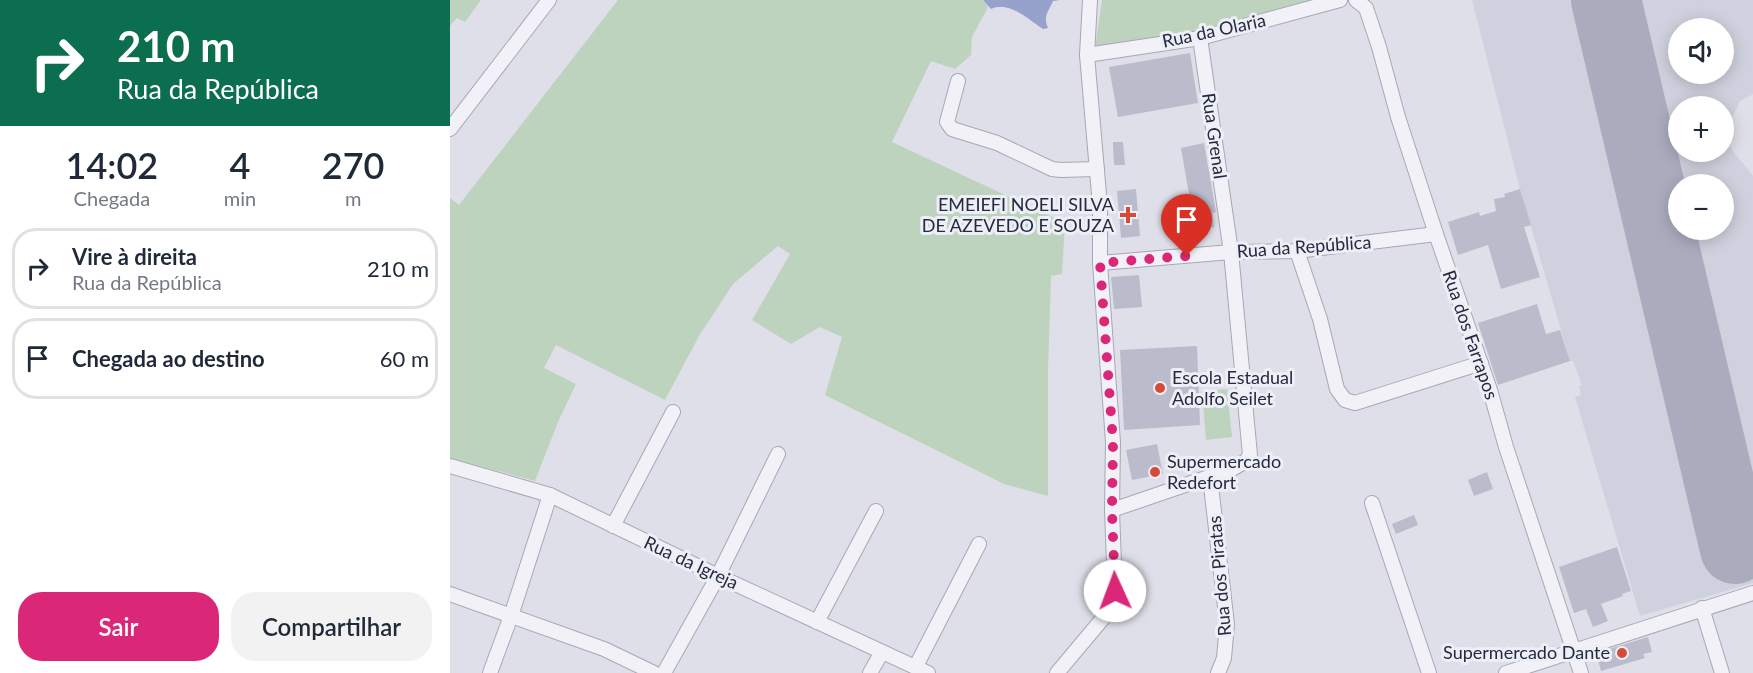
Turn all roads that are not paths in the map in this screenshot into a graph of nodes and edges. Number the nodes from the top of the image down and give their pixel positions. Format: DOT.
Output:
graph roads {
  1 [pos="549,0"];
  2 [pos="1090,0"];
  3 [pos="1340,0"];
  4 [pos="1356,0"];
  5 [pos="1200,38"];
  6 [pos="1087,55"];
  7 [pos="957,81"];
  8 [pos="450,129"];
  9 [pos="1097,169"];
  10 [pos="1436,234"];
  11 [pos="1297,251"];
  12 [pos="1231,252"];
  13 [pos="1100,263"];
  14 [pos="1481,363"];
  15 [pos="673,412"];
  16 [pos="778,454"];
  17 [pos="450,466"];
  18 [pos="1210,477"];
  19 [pos="550,495"];
  20 [pos="1372,503"];
  21 [pos="1112,510"];
  22 [pos="876,511"];
  23 [pos="613,526"];
  24 [pos="979,544"];
  25 [pos="718,576"];
  26 [pos="1753,593"];
  27 [pos="450,594"];
  28 [pos="1702,608"];
  29 [pos="511,616"];
  30 [pos="817,622"];
  31 [pos="882,652"];
  32 [pos="1574,652"];
  33 [pos="922,670"];
  34 [pos="490,673"];
  35 [pos="654,673"];
  36 [pos="664,673"];
  37 [pos="870,673"];
  38 [pos="1057,673"];
  39 [pos="1218,673"];
  40 [pos="1429,673"];
  41 [pos="1506,673"];
  42 [pos="1581,673"];
  43 [pos="1722,673"];
  1 -- 8 [label="street"];
  2 -- 6 [label="street"];
  3 -- 5 [label="street, Rua da Olaria"];
  4 -- 10 [label="street, Rua dos Farrapos"];
  5 -- 6 [label="street, Rua da Olaria"];
  5 -- 12 [label="street, Rua Grenal"];
  6 -- 9 [label="street"];
  7 -- 9 [label="street"];
  9 -- 13 [label="street"];
  10 -- 11 [label="street, Rua da República"];
  10 -- 14 [label="street, Rua dos Farrapos"];
  11 -- 12 [label="street, Rua da República"];
  11 -- 14 [label="street"];
  12 -- 13 [label="street, Rua da República"];
  12 -- 18 [label="street, Rua Grenal"];
  13 -- 21 [label="street"];
  14 -- 32 [label="street, Rua dos Farrapos"];
  15 -- 23 [label="street"];
  16 -- 25 [label="street"];
  17 -- 19 [label="street, Rua da Igreja"];
  18 -- 21 [label="street"];
  18 -- 39 [label="street, Rua dos Piratas"];
  19 -- 23 [label="street, Rua da Igreja"];
  19 -- 29 [label="street"];
  20 -- 40 [label="street"];
  21 -- 38 [label="street"];
  22 -- 30 [label="street"];
  23 -- 25 [label="street, Rua da Igreja"];
  24 -- 33 [label="street"];
  25 -- 30 [label="street, Rua da Igreja"];
  25 -- 36 [label="street"];
  26 -- 28 [label="street"];
  27 -- 29 [label="street"];
  28 -- 32 [label="street"];
  28 -- 43 [label="street"];
  29 -- 34 [label="street"];
  29 -- 35 [label="street"];
  30 -- 31 [label="street, Rua da Igreja"];
  31 -- 33 [label="street, Rua da Igreja"];
  31 -- 37 [label="street"];
  32 -- 41 [label="street"];
  32 -- 42 [label="street, Rua dos Farrapos"];
}
